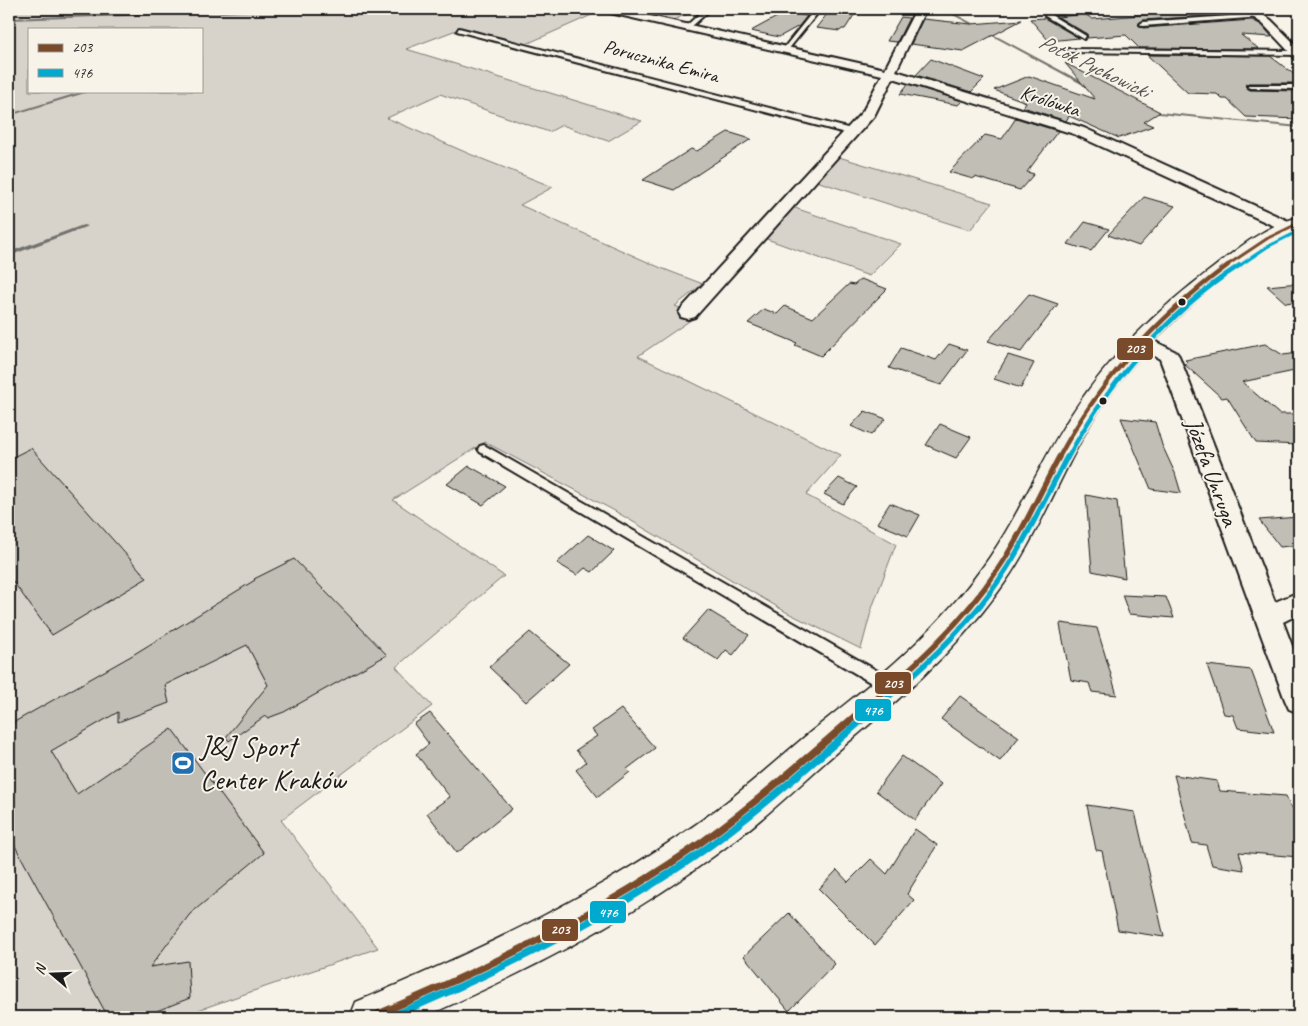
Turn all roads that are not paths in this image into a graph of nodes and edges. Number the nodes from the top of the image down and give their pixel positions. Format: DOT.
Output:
graph roads {
  1 [pos="606,9"];
  2 [pos="708,9"];
  3 [pos="818,9"];
  4 [pos="921,9"];
  5 [pos="1098,9"];
  6 [pos="1246,9"];
  7 [pos="1259,16"];
  8 [pos="1143,24"];
  9 [pos="688,27"];
  10 [pos="459,30"];
  11 [pos="1084,36"];
  12 [pos="785,50"];
  13 [pos="1069,50"];
  14 [pos="1299,54"];
  15 [pos="888,73"];
  16 [pos="1250,86"];
  17 [pos="1299,87"];
  18 [pos="852,132"];
  19 [pos="1294,225"];
  20 [pos="688,313"];
  21 [pos="1142,341"];
  22 [pos="484,449"];
  23 [pos="1299,602"];
  24 [pos="1267,618"];
  25 [pos="890,686"];
  26 [pos="1299,700"];
  27 [pos="371,1017"];
  1 -- 9 [label="street, Królówka"];
  2 -- 9 [label="lane"];
  3 -- 12 [label="lane"];
  4 -- 15 [label="street"];
  5 -- 11 [label="lane"];
  6 -- 7 [label="street"];
  7 -- 8 [label="lane"];
  7 -- 14 [label="street"];
  9 -- 12 [label="street, Królówka"];
  10 -- 18 [label="lane, Porucznika Emira"];
  12 -- 15 [label="street, Królówka"];
  13 -- 14 [label="lane"];
  15 -- 18 [label="street"];
  15 -- 19 [label="street, Królówka"];
  16 -- 17 [label="lane"];
  18 -- 20 [label="street"];
  19 -- 21 [label="street"];
  21 -- 24 [label="street, Józefa Unruga"];
  21 -- 25 [label="street"];
  22 -- 25 [label="lane"];
  23 -- 24 [label="street"];
  24 -- 26 [label="street, Józefa Unruga"];
  25 -- 27 [label="street"];
}
